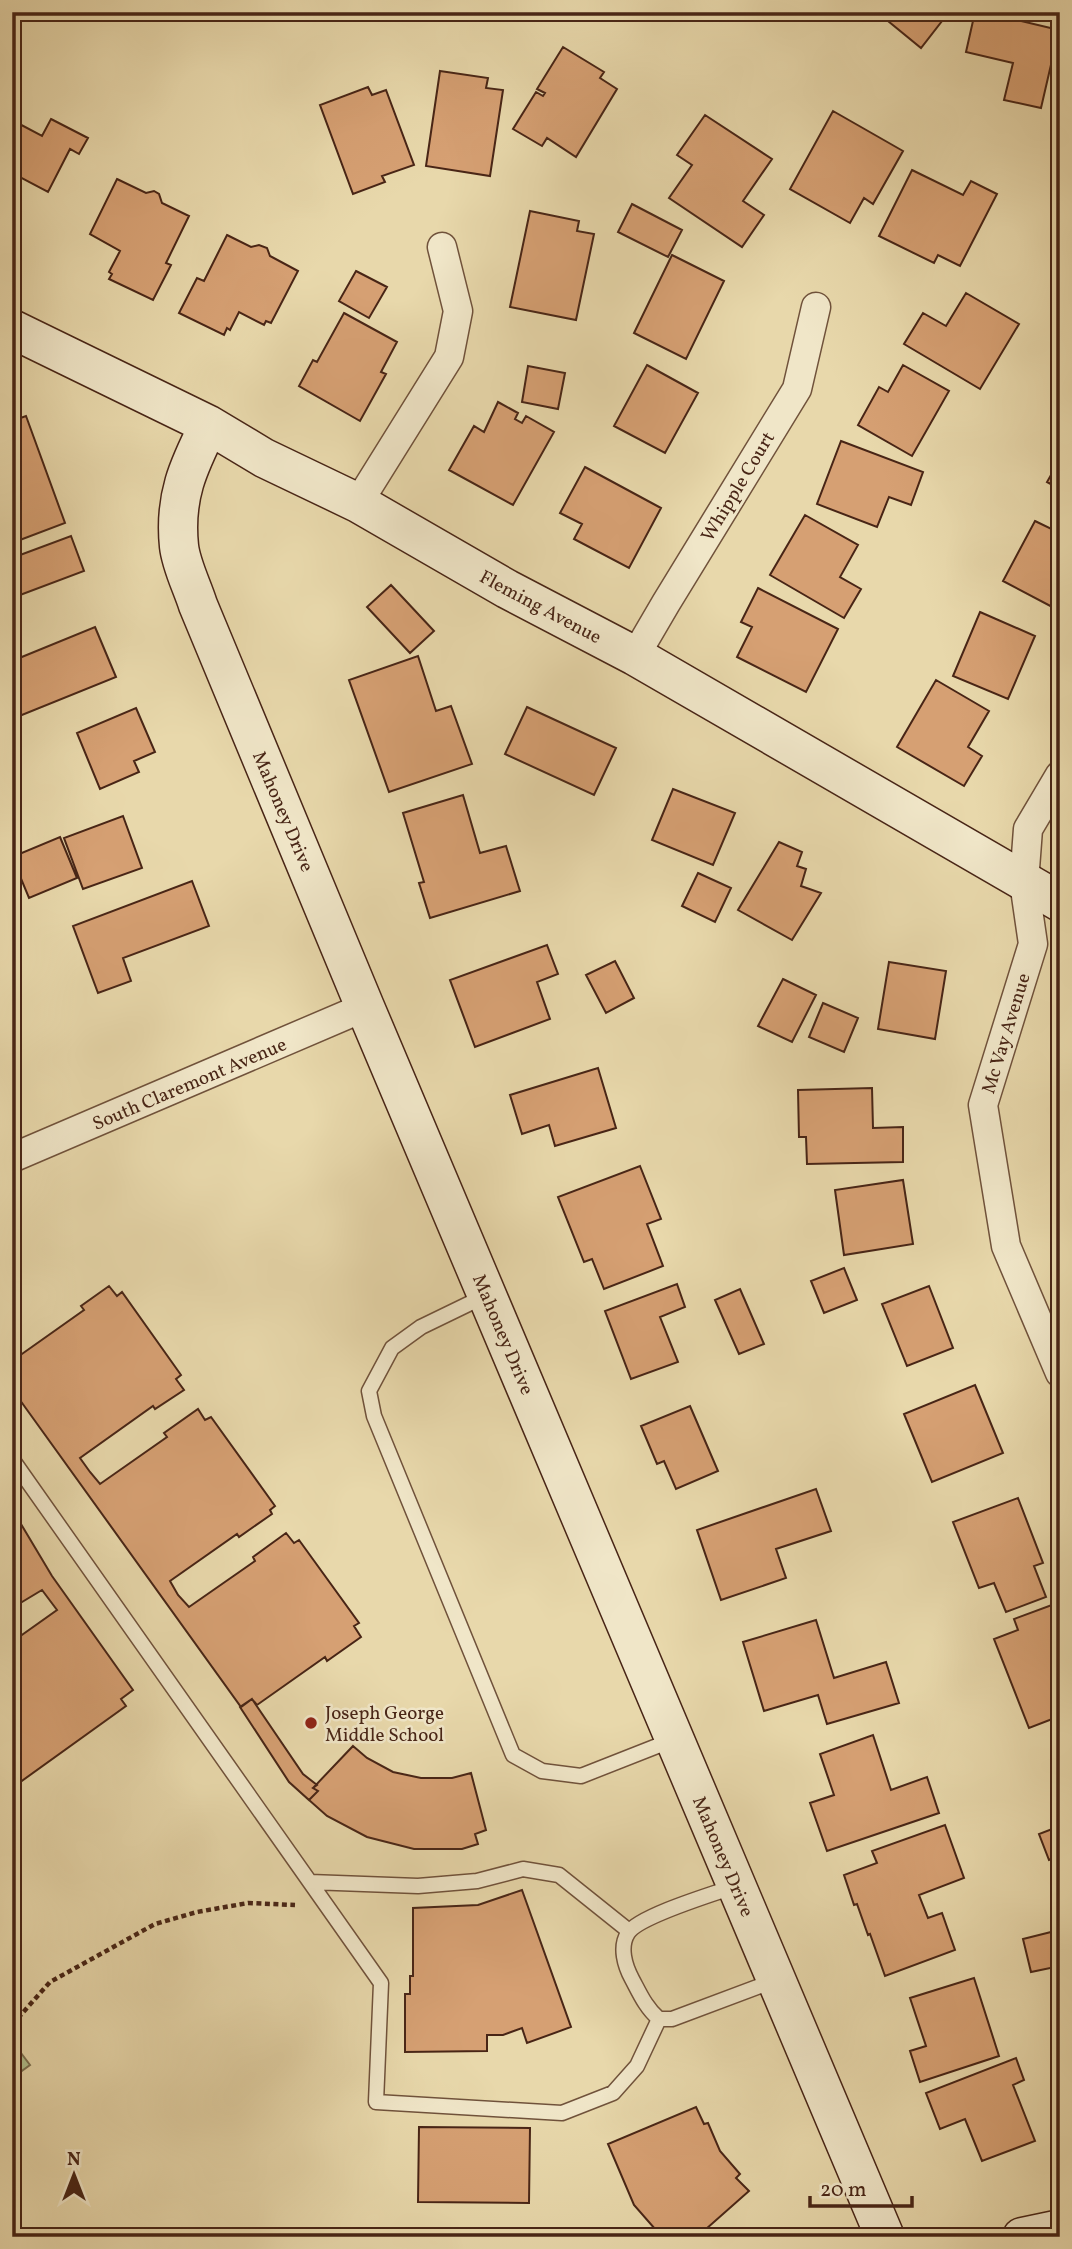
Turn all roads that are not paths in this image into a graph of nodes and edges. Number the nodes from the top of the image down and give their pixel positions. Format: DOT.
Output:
graph roads {
  1 [pos="442,247"];
  2 [pos="816,307"];
  3 [pos="12,329"];
  4 [pos="209,425"];
  5 [pos="358,503"];
  6 [pos="635,656"];
  7 [pos="1060,775"];
  8 [pos="1024,882"];
  9 [pos="1060,902"];
  10 [pos="365,1007"];
  11 [pos="12,1158"];
  12 [pos="488,1295"];
  13 [pos="1060,1373"];
  14 [pos="12,1459"];
  15 [pos="675,1739"];
  16 [pos="310,1882"];
  17 [pos="737,1886"];
  18 [pos="629,1931"];
  19 [pos="776,1980"];
  20 [pos="659,2019"];
  21 [pos="1060,2229"];
  22 [pos="885,2237"];
  23 [pos="1022,2237"];
  1 -- 5 [label="street"];
  2 -- 6 [label="street, Whipple Court"];
  3 -- 4 [label="street, Fleming Avenue"];
  4 -- 5 [label="street, Fleming Avenue"];
  4 -- 10 [label="street, Mahoney Drive"];
  5 -- 6 [label="street, Fleming Avenue"];
  6 -- 8 [label="street, Fleming Avenue"];
  7 -- 8 [label="street, Mc Vay Avenue"];
  8 -- 9 [label="street, Fleming Avenue"];
  8 -- 13 [label="street, Mc Vay Avenue"];
  10 -- 11 [label="street, South Claremont Avenue"];
  10 -- 12 [label="street, Mahoney Drive"];
  12 -- 15 [label="street, Mahoney Drive"];
  12 -- 15 [label="lane"];
  14 -- 16 [label="lane"];
  15 -- 17 [label="street, Mahoney Drive"];
  16 -- 18 [label="lane"];
  16 -- 20 [label="lane"];
  17 -- 18 [label="lane"];
  17 -- 19 [label="street, Mahoney Drive"];
  18 -- 20 [label="lane"];
  19 -- 20 [label="lane"];
  19 -- 22 [label="street, Mahoney Drive"];
  21 -- 23 [label="street"];
}
